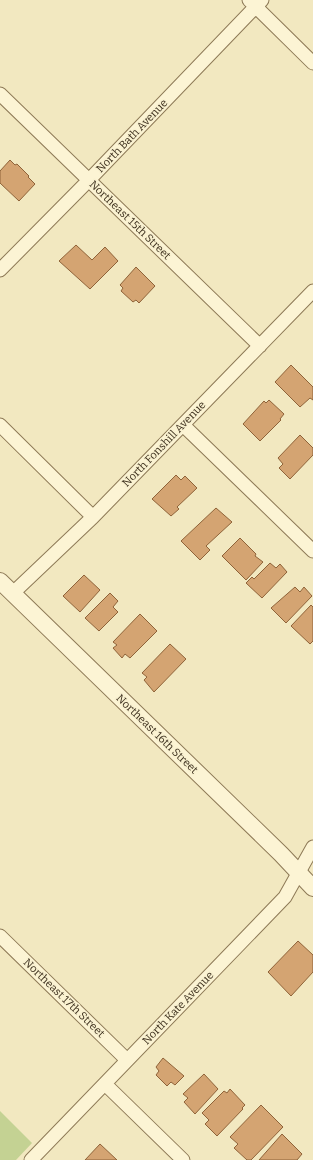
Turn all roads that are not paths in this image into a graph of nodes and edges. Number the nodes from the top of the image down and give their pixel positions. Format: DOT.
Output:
graph roads {
  1 [pos="256,2"];
  2 [pos="313,63"];
  3 [pos="0,94"];
  4 [pos="89,180"];
  5 [pos="0,270"];
  6 [pos="313,291"];
  7 [pos="260,346"];
  8 [pos="183,424"];
  9 [pos="0,425"];
  10 [pos="93,517"];
  11 [pos="313,551"];
  12 [pos="0,581"];
  13 [pos="13,593"];
  14 [pos="313,848"];
  15 [pos="299,873"];
  16 [pos="313,888"];
  17 [pos="0,936"];
  18 [pos="127,1060"];
  19 [pos="104,1084"];
  20 [pos="31,1160"];
  21 [pos="183,1160"];
  1 -- 2 [label="street"];
  1 -- 4 [label="street, North Bath Avenue"];
  3 -- 4 [label="street, Northeast 15th Street"];
  4 -- 5 [label="street, North Bath Avenue"];
  4 -- 7 [label="street, Northeast 15th Street"];
  6 -- 7 [label="street, North Fonshill Avenue"];
  7 -- 8 [label="street, North Fonshill Avenue"];
  8 -- 10 [label="street, North Fonshill Avenue"];
  8 -- 11 [label="street"];
  9 -- 10 [label="street"];
  10 -- 13 [label="street, North Fonshill Avenue"];
  12 -- 13 [label="street, Northeast 16th Street"];
  13 -- 15 [label="street, Northeast 16th Street"];
  14 -- 15 [label="street, North Kate Avenue"];
  15 -- 16 [label="street, Northeast 16th Street"];
  15 -- 18 [label="street, North Kate Avenue"];
  17 -- 18 [label="street, Northeast 17th Street"];
  18 -- 19 [label="street, North Kate Avenue"];
  19 -- 20 [label="street, North Kate Avenue"];
  19 -- 21 [label="street"];
}
